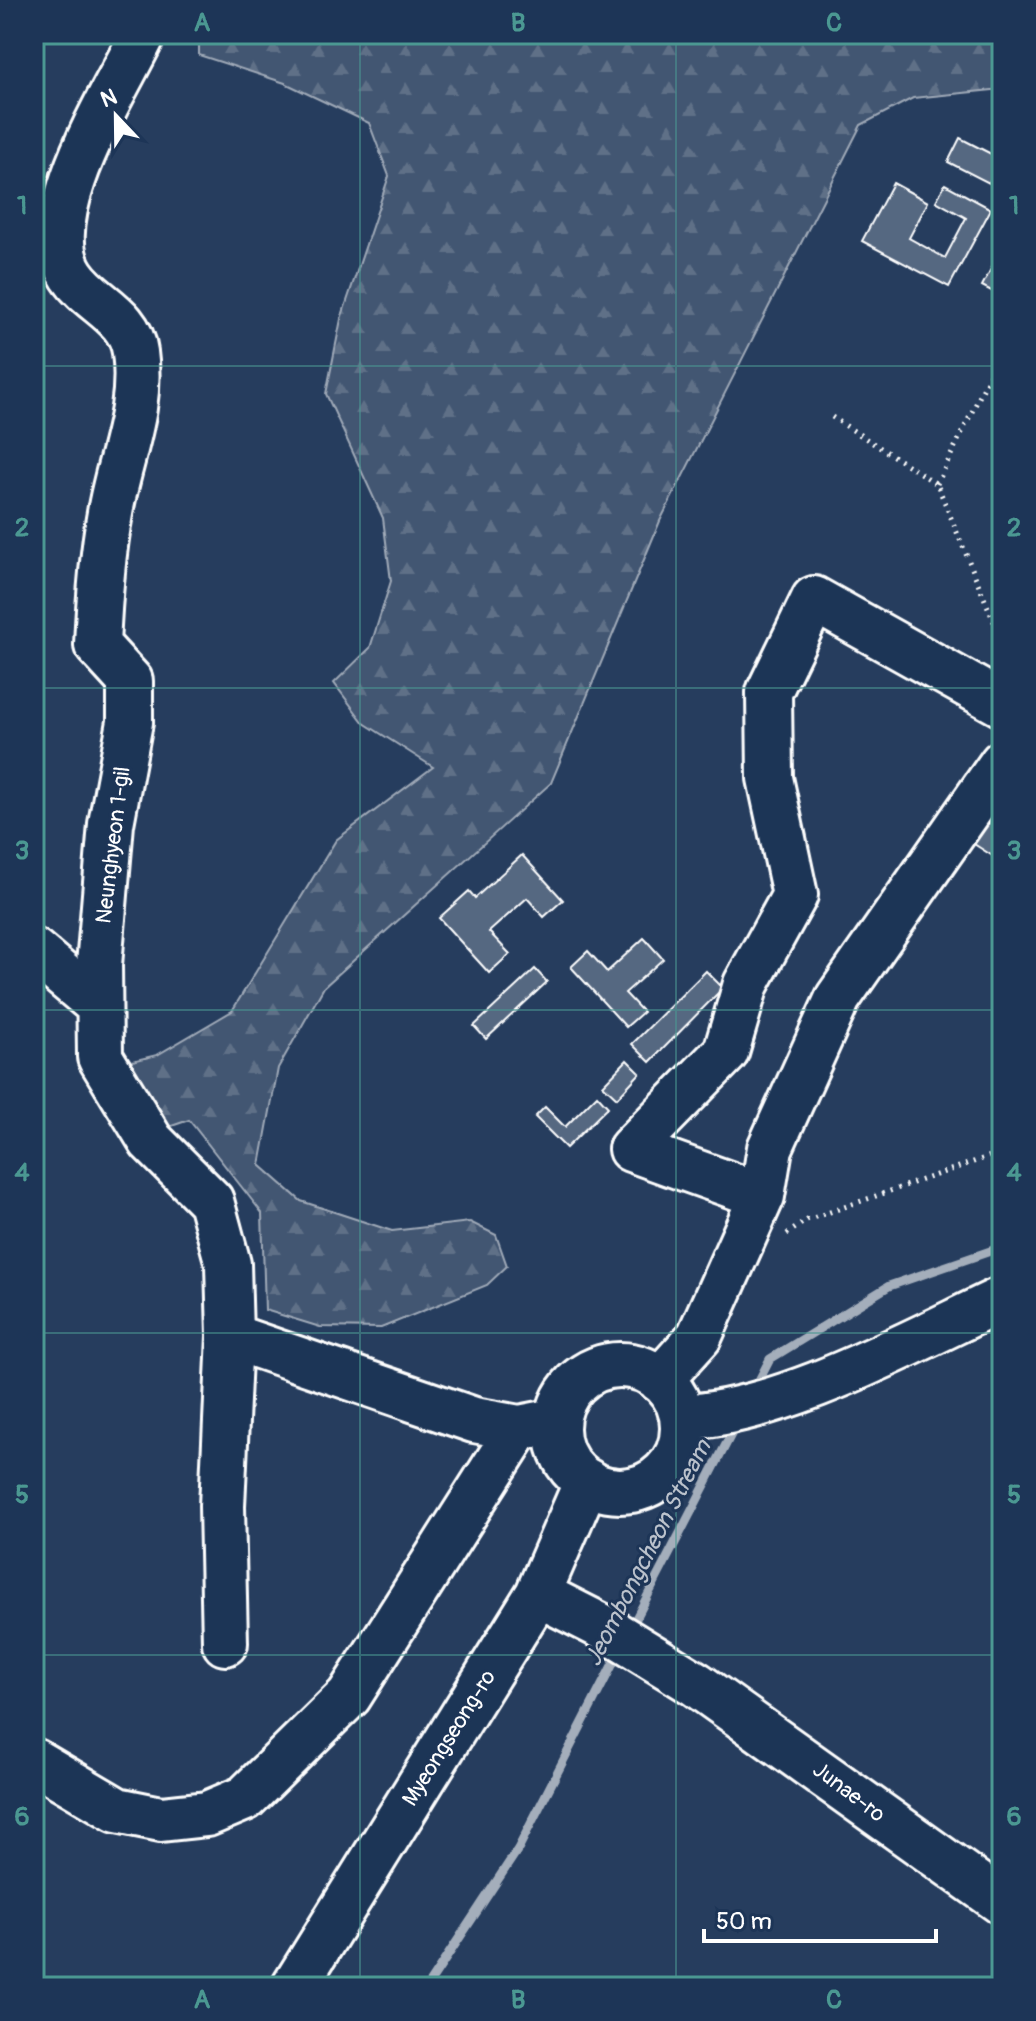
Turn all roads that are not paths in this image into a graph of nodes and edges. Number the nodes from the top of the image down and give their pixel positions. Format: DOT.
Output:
graph roads {
  1 [pos="143,34"];
  2 [pos="1002,704"];
  3 [pos="1002,763"];
  4 [pos="34,951"];
  5 [pos="98,1005"];
  6 [pos="749,1192"];
  7 [pos="1002,1299"];
  8 [pos="230,1336"];
  9 [pos="665,1376"];
  10 [pos="697,1417"];
  11 [pos="537,1424"];
  12 [pos="587,1481"];
  13 [pos="538,1594"];
  14 [pos="225,1643"];
  15 [pos="34,1761"];
  16 [pos="1002,1902"];
  17 [pos="294,1987"];
  1 -- 5 [label="street, Neunghyeon 1-gil"];
  2 -- 6 [label="street"];
  3 -- 6 [label="street"];
  4 -- 5 [label="street"];
  5 -- 8 [label="street, Neunghyeon 1-gil"];
  6 -- 9 [label="street"];
  7 -- 10 [label="street"];
  8 -- 11 [label="street"];
  8 -- 14 [label="street, Neunghyeon 1-gil"];
  9 -- 10 [label="street"];
  9 -- 11 [label="street"];
  10 -- 12 [label="street"];
  11 -- 12 [label="street"];
  11 -- 15 [label="street"];
  12 -- 13 [label="street, Myeongseong-ro"];
  13 -- 16 [label="street, Junae-ro"];
  13 -- 17 [label="street, Myeongseong-ro"];
}
